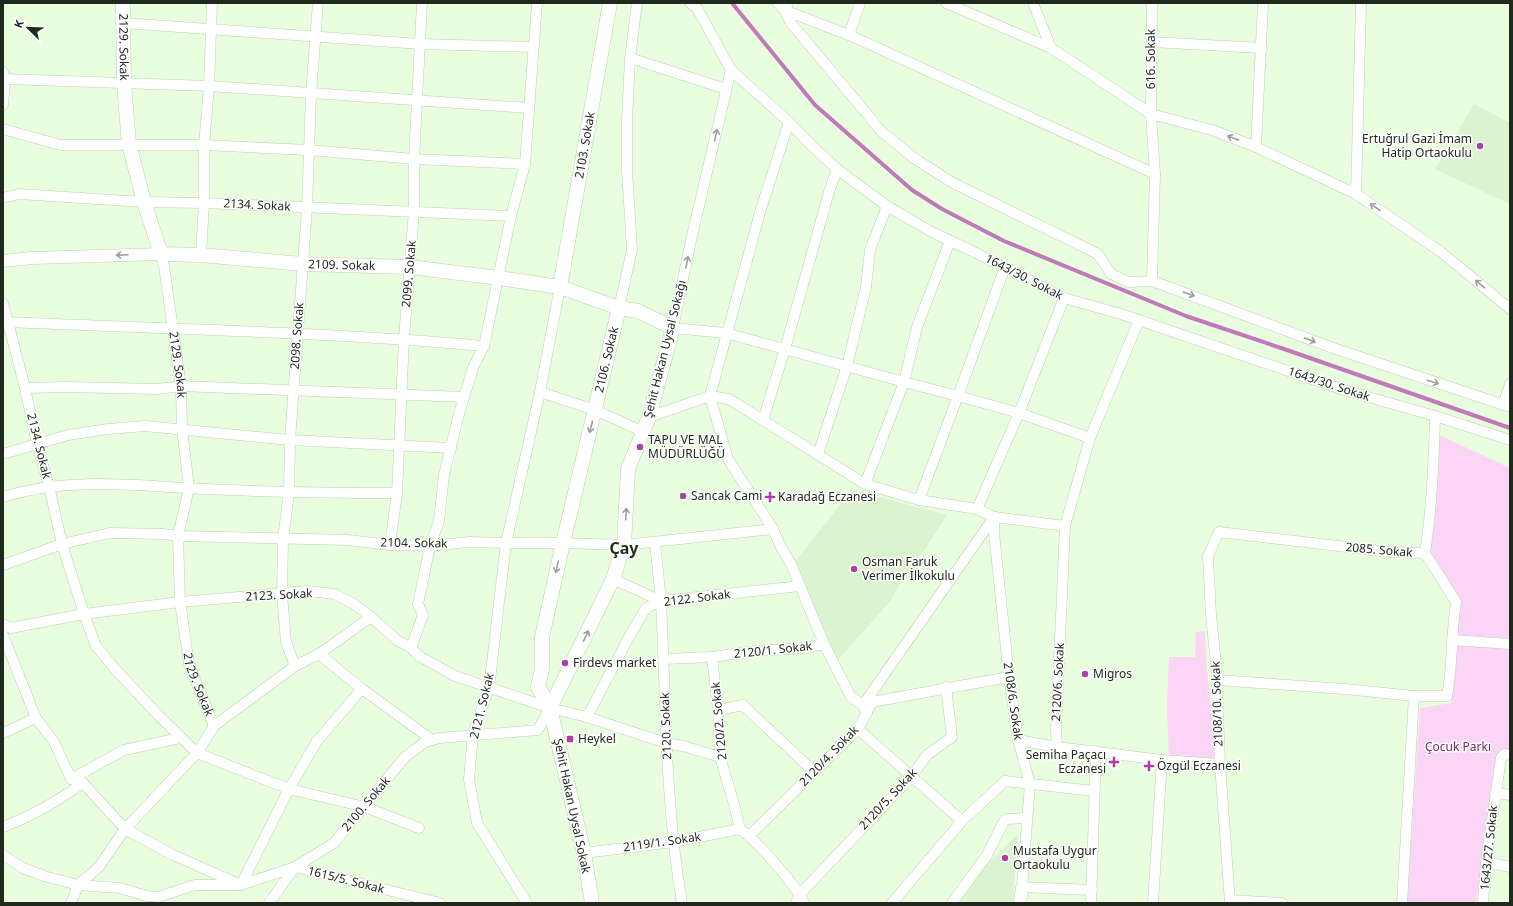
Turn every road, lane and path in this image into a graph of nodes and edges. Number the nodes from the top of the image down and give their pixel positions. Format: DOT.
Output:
graph roads {
  1 [pos="123,3"];
  2 [pos="212,3"];
  3 [pos="318,3"];
  4 [pos="422,3"];
  5 [pos="537,3"];
  6 [pos="610,3"];
  7 [pos="637,3"];
  8 [pos="690,3"];
  9 [pos="860,3"];
  10 [pos="946,3"];
  11 [pos="1033,3"];
  12 [pos="1152,3"];
  13 [pos="1263,3"];
  14 [pos="1361,3"];
  15 [pos="783,5"];
  16 [pos="123,23"];
  17 [pos="211,30"];
  18 [pos="849,34"];
  19 [pos="316,36"];
  20 [pos="1152,42"];
  21 [pos="420,44"];
  22 [pos="533,47"];
  23 [pos="1051,48"];
  24 [pos="1262,48"];
  25 [pos="630,58"];
  26 [pos="731,70"];
  27 [pos="4,75"];
  28 [pos="124,84"];
  29 [pos="209,86"];
  30 [pos="726,89"];
  31 [pos="311,94"];
  32 [pos="417,100"];
  33 [pos="3,105"];
  34 [pos="529,108"];
  35 [pos="1151,114"];
  36 [pos="789,122"];
  37 [pos="3,128"];
  38 [pos="128,144"];
  39 [pos="204,145"];
  40 [pos="1256,147"];
  41 [pos="309,150"];
  42 [pos="414,159"];
  43 [pos="525,164"];
  44 [pos="838,169"];
  45 [pos="1155,174"];
  46 [pos="1356,194"];
  47 [pos="3,198"];
  48 [pos="144,202"];
  49 [pos="204,203"];
  50 [pos="887,206"];
  51 [pos="307,208"];
  52 [pos="414,211"];
  53 [pos="511,216"];
  54 [pos="950,242"];
  55 [pos="161,254"];
  56 [pos="201,255"];
  57 [pos="3,262"];
  58 [pos="303,264"];
  59 [pos="410,267"];
  60 [pos="1005,267"];
  61 [pos="499,278"];
  62 [pos="1152,281"];
  63 [pos="560,287"];
  64 [pos="1064,298"];
  65 [pos="3,303"];
  66 [pos="619,308"];
  67 [pos="1510,308"];
  68 [pos="1139,320"];
  69 [pos="5,323"];
  70 [pos="673,328"];
  71 [pos="172,329"];
  72 [pos="726,333"];
  73 [pos="297,334"];
  74 [pos="404,338"];
  75 [pos="484,346"];
  76 [pos="785,349"];
  77 [pos="847,366"];
  78 [pos="904,382"];
  79 [pos="1510,384"];
  80 [pos="181,386"];
  81 [pos="25,388"];
  82 [pos="293,391"];
  83 [pos="540,392"];
  84 [pos="402,394"];
  85 [pos="710,396"];
  86 [pos="958,396"];
  87 [pos="464,397"];
  88 [pos="1506,406"];
  89 [pos="595,410"];
  90 [pos="1019,413"];
  91 [pos="1435,416"];
  92 [pos="649,417"];
  93 [pos="763,420"];
  94 [pos="182,429"];
  95 [pos="644,432"];
  96 [pos="1090,438"];
  97 [pos="290,440"];
  98 [pos="1510,440"];
  99 [pos="36,444"];
  100 [pos="399,445"];
  101 [pos="451,448"];
  102 [pos="3,454"];
  103 [pos="818,454"];
  104 [pos="865,484"];
  105 [pos="49,486"];
  106 [pos="189,488"];
  107 [pos="289,493"];
  108 [pos="397,493"];
  109 [pos="3,497"];
  110 [pos="919,500"];
  111 [pos="978,509"];
  112 [pos="994,517"];
  113 [pos="1065,526"];
  114 [pos="772,528"];
  115 [pos="1219,532"];
  116 [pos="178,536"];
  117 [pos="283,539"];
  118 [pos="655,542"];
  119 [pos="506,543"];
  120 [pos="562,543"];
  121 [pos="62,544"];
  122 [pos="390,545"];
  123 [pos="624,545"];
  124 [pos="430,546"];
  125 [pos="1424,553"];
  126 [pos="3,565"];
  127 [pos="613,579"];
  128 [pos="800,586"];
  129 [pos="282,594"];
  130 [pos="180,602"];
  131 [pos="661,602"];
  132 [pos="84,614"];
  133 [pos="371,617"];
  134 [pos="3,624"];
  135 [pos="3,635"];
  136 [pos="1452,640"];
  137 [pos="824,644"];
  138 [pos="1510,644"];
  139 [pos="411,648"];
  140 [pos="319,654"];
  141 [pos="712,657"];
  142 [pos="664,659"];
  143 [pos="295,666"];
  144 [pos="1009,677"];
  145 [pos="1217,680"];
  146 [pos="946,687"];
  147 [pos="489,688"];
  148 [pos="362,689"];
  149 [pos="1414,696"];
  150 [pos="550,708"];
  151 [pos="865,709"];
  152 [pos="718,710"];
  153 [pos="587,717"];
  154 [pos="36,718"];
  155 [pos="214,726"];
  156 [pos="858,728"];
  157 [pos="3,733"];
  158 [pos="473,734"];
  159 [pos="180,738"];
  160 [pos="432,740"];
  161 [pos="1018,740"];
  162 [pos="666,743"];
  163 [pos="1057,747"];
  164 [pos="1096,751"];
  165 [pos="197,753"];
  166 [pos="1510,755"];
  167 [pos="720,756"];
  168 [pos="1162,760"];
  169 [pos="1220,764"];
  170 [pos="813,771"];
  171 [pos="911,776"];
  172 [pos="72,779"];
  173 [pos="83,783"];
  174 [pos="1030,784"];
  175 [pos="289,789"];
  176 [pos="1094,791"];
  177 [pos="1495,793"];
  178 [pos="1510,796"];
  179 [pos="365,807"];
  180 [pos="1027,818"];
  181 [pos="962,821"];
  182 [pos="3,827"];
  183 [pos="125,828"];
  184 [pos="418,828"];
  185 [pos="740,829"];
  186 [pos="749,836"];
  187 [pos="673,842"];
  188 [pos="584,853"];
  189 [pos="3,855"];
  190 [pos="1486,862"];
  191 [pos="295,867"];
  192 [pos="1510,867"];
  193 [pos="78,885"];
  194 [pos="241,885"];
  195 [pos="1022,887"];
  196 [pos="1092,890"];
  197 [pos="150,899"];
  198 [pos="800,900"];
  199 [pos="1230,901"];
  200 [pos="71,903"];
  201 [pos="270,903"];
  202 [pos="440,903"];
  203 [pos="527,903"];
  204 [pos="592,903"];
  205 [pos="682,903"];
  206 [pos="892,903"];
  207 [pos="952,903"];
  208 [pos="1020,903"];
  209 [pos="1091,903"];
  210 [pos="1153,903"];
  211 [pos="1282,903"];
  212 [pos="1402,903"];
  213 [pos="1484,903"];
  1 -- 16 [label="main road, 2129. Sokak"];
  2 -- 17 [label="street"];
  3 -- 19 [label="street, 2098. Sokak"];
  4 -- 21 [label="street, 2099. Sokak"];
  5 -- 22 [label="street"];
  6 -- 63 [label="main road, 2103. Sokak"];
  7 -- 25 [label="street, 2106. Sokak"];
  8 -- 26 [label="street, 1643/30. Sokak"];
  9 -- 18 [label="street"];
  10 -- 23 [label="street"];
  11 -- 23 [label="street"];
  12 -- 20 [label="street, 616. Sokak"];
  13 -- 24 [label="street"];
  14 -- 46 [label="street"];
  15 -- 18 [label="street"];
  15 -- 62 [label="street"];
  16 -- 17 [label="street"];
  16 -- 28 [label="main road, 2129. Sokak"];
  17 -- 19 [label="street"];
  17 -- 29 [label="street"];
  18 -- 45 [label="street"];
  19 -- 21 [label="street"];
  19 -- 31 [label="street, 2098. Sokak"];
  20 -- 24 [label="street"];
  20 -- 35 [label="street, 616. Sokak"];
  21 -- 22 [label="street"];
  21 -- 32 [label="street, 2099. Sokak"];
  22 -- 34 [label="street"];
  23 -- 35 [label="street"];
  24 -- 40 [label="street"];
  25 -- 30 [label="street"];
  25 -- 66 [label="street, 2106. Sokak"];
  26 -- 30 [label="street, Şehit Hakan Uysal Sokağı"];
  26 -- 36 [label="street, 1643/30. Sokak"];
  27 -- 28 [label="street"];
  27 -- 33 [label="street"];
  28 -- 29 [label="street"];
  28 -- 38 [label="main road, 2129. Sokak"];
  29 -- 31 [label="street"];
  29 -- 39 [label="street"];
  70 -- 30 [label="street, Şehit Hakan Uysal Sokağı, one-way"];
  31 -- 32 [label="street"];
  31 -- 41 [label="street, 2098. Sokak"];
  32 -- 34 [label="street"];
  32 -- 42 [label="street, 2099. Sokak"];
  34 -- 43 [label="street"];
  40 -- 35 [label="street, one-way"];
  35 -- 45 [label="street, 616. Sokak"];
  36 -- 44 [label="street, 1643/30. Sokak"];
  36 -- 72 [label="street"];
  37 -- 38 [label="street"];
  38 -- 39 [label="street"];
  38 -- 48 [label="main road, 2129. Sokak"];
  39 -- 41 [label="street"];
  39 -- 49 [label="street"];
  40 -- 46 [label="street"];
  41 -- 42 [label="street"];
  41 -- 51 [label="street, 2098. Sokak"];
  42 -- 43 [label="street"];
  42 -- 52 [label="street, 2099. Sokak"];
  43 -- 53 [label="street"];
  44 -- 50 [label="street, 1643/30. Sokak"];
  44 -- 76 [label="street"];
  45 -- 62 [label="street, 616. Sokak"];
  67 -- 46 [label="street, one-way"];
  47 -- 48 [label="street, 2134. Sokak"];
  48 -- 49 [label="street, 2134. Sokak"];
  48 -- 55 [label="main road, 2129. Sokak"];
  49 -- 51 [label="street, 2134. Sokak"];
  49 -- 56 [label="street"];
  50 -- 54 [label="street, 1643/30. Sokak"];
  50 -- 77 [label="street"];
  51 -- 52 [label="street, 2134. Sokak"];
  51 -- 58 [label="street, 2098. Sokak"];
  52 -- 53 [label="street, 2134. Sokak"];
  52 -- 59 [label="street, 2099. Sokak"];
  53 -- 61 [label="street"];
  54 -- 60 [label="street, 1643/30. Sokak"];
  54 -- 78 [label="street"];
  55 -- 56 [label="main road, 2109. Sokak"];
  55 -- 57 [label="street, 2109. Sokak, one-way"];
  55 -- 71 [label="street, 2129. Sokak"];
  56 -- 58 [label="main road, 2109. Sokak"];
  58 -- 59 [label="main road, 2109. Sokak"];
  58 -- 73 [label="street, 2098. Sokak"];
  59 -- 61 [label="main road, 2109. Sokak"];
  59 -- 74 [label="street, 2099. Sokak"];
  60 -- 64 [label="street, 1643/30. Sokak"];
  60 -- 86 [label="street"];
  61 -- 63 [label="main road, 2109. Sokak"];
  61 -- 75 [label="street"];
  62 -- 88 [label="street, one-way"];
  63 -- 66 [label="main road, 2109. Sokak"];
  63 -- 83 [label="street"];
  64 -- 68 [label="street, 1643/30. Sokak"];
  64 -- 90 [label="street"];
  65 -- 69 [label="street, 2134. Sokak"];
  66 -- 70 [label="main road, 2109. Sokak"];
  66 -- 89 [label="main road, 2106. Sokak"];
  68 -- 91 [label="street, 1643/30. Sokak"];
  68 -- 96 [label="street, 2120/6. Sokak"];
  69 -- 71 [label="street"];
  69 -- 81 [label="street, 2134. Sokak"];
  70 -- 72 [label="street"];
  70 -- 92 [label="main road, Şehit Hakan Uysal Sokağı"];
  71 -- 73 [label="street"];
  71 -- 80 [label="street, 2129. Sokak"];
  72 -- 76 [label="street"];
  72 -- 85 [label="street"];
  73 -- 74 [label="street"];
  73 -- 82 [label="street, 2098. Sokak"];
  74 -- 75 [label="street"];
  74 -- 84 [label="street, 2099. Sokak"];
  75 -- 87 [label="street"];
  76 -- 77 [label="street"];
  76 -- 93 [label="street"];
  77 -- 78 [label="street"];
  77 -- 103 [label="street"];
  78 -- 86 [label="street"];
  78 -- 104 [label="street"];
  79 -- 88 [label="street"];
  80 -- 81 [label="street"];
  80 -- 82 [label="street"];
  80 -- 94 [label="street, 2129. Sokak"];
  81 -- 99 [label="street, 2134. Sokak"];
  82 -- 84 [label="street"];
  82 -- 97 [label="street, 2098. Sokak"];
  83 -- 89 [label="street"];
  83 -- 119 [label="street"];
  84 -- 87 [label="street"];
  84 -- 100 [label="street, 2099. Sokak"];
  85 -- 92 [label="street"];
  85 -- 93 [label="street"];
  85 -- 114 [label="street"];
  86 -- 90 [label="street"];
  86 -- 110 [label="street"];
  87 -- 101 [label="street"];
  89 -- 95 [label="street"];
  89 -- 120 [label="main road, 2106. Sokak, one-way"];
  90 -- 96 [label="street"];
  90 -- 111 [label="street"];
  91 -- 98 [label="street, 1643/30. Sokak"];
  91 -- 125 [label="street, 2085. Sokak"];
  92 -- 95 [label="main road, Şehit Hakan Uysal Sokağı"];
  93 -- 103 [label="street"];
  94 -- 97 [label="street"];
  94 -- 99 [label="street"];
  94 -- 106 [label="street, 2129. Sokak"];
  123 -- 95 [label="main road, Şehit Hakan Uysal Sokağı, one-way"];
  96 -- 113 [label="street, 2120/6. Sokak"];
  97 -- 100 [label="street"];
  97 -- 107 [label="street, 2098. Sokak"];
  99 -- 102 [label="street"];
  99 -- 105 [label="street, 2134. Sokak"];
  100 -- 101 [label="street"];
  100 -- 108 [label="street, 2099. Sokak"];
  101 -- 124 [label="street"];
  103 -- 104 [label="street"];
  104 -- 110 [label="street"];
  105 -- 106 [label="street"];
  105 -- 109 [label="street"];
  105 -- 121 [label="street, 2134. Sokak"];
  106 -- 107 [label="street"];
  106 -- 116 [label="street, 2129. Sokak"];
  107 -- 108 [label="street"];
  107 -- 117 [label="street, 2098. Sokak"];
  108 -- 122 [label="street, 2099. Sokak"];
  110 -- 111 [label="street"];
  111 -- 112 [label="street"];
  112 -- 113 [label="street"];
  112 -- 144 [label="street, 2108/6. Sokak"];
  112 -- 151 [label="street"];
  113 -- 163 [label="street, 2120/6. Sokak"];
  114 -- 118 [label="street, 2104. Sokak"];
  114 -- 128 [label="street"];
  115 -- 125 [label="street, 2085. Sokak"];
  115 -- 145 [label="street, 2108/10. Sokak"];
  116 -- 117 [label="street, 2104. Sokak"];
  116 -- 121 [label="street, 2104. Sokak"];
  116 -- 130 [label="street, 2129. Sokak"];
  117 -- 122 [label="street, 2104. Sokak"];
  117 -- 129 [label="street, 2098. Sokak"];
  118 -- 123 [label="street, 2104. Sokak"];
  118 -- 131 [label="street, 2120. Sokak"];
  119 -- 120 [label="street, 2104. Sokak"];
  119 -- 124 [label="street, 2104. Sokak"];
  119 -- 147 [label="street, 2121. Sokak"];
  120 -- 123 [label="street, 2104. Sokak"];
  120 -- 150 [label="main road, 2106. Sokak, one-way"];
  121 -- 126 [label="street, 2104. Sokak"];
  121 -- 132 [label="street, 2134. Sokak"];
  122 -- 124 [label="street, 2104. Sokak"];
  123 -- 127 [label="main road, Şehit Hakan Uysal Sokağı"];
  124 -- 139 [label="street"];
  125 -- 136 [label="street"];
  127 -- 131 [label="street"];
  150 -- 127 [label="main road, Şehit Hakan Uysal Sokağı, one-way"];
  128 -- 131 [label="street, 2122. Sokak"];
  128 -- 137 [label="street"];
  129 -- 130 [label="street, 2123. Sokak"];
  129 -- 133 [label="street, 2123. Sokak"];
  129 -- 143 [label="street, 2098. Sokak"];
  130 -- 132 [label="street, 2123. Sokak"];
  130 -- 155 [label="street, 2129. Sokak"];
  131 -- 142 [label="street, 2120. Sokak"];
  131 -- 153 [label="street, 2122. Sokak"];
  132 -- 134 [label="street, 2123. Sokak"];
  132 -- 159 [label="street, 2134. Sokak"];
  133 -- 139 [label="street, 2123. Sokak"];
  133 -- 140 [label="street"];
  135 -- 154 [label="street"];
  136 -- 138 [label="street"];
  136 -- 149 [label="street"];
  137 -- 141 [label="street, 2120/1. Sokak"];
  137 -- 151 [label="street, 2120/1. Sokak"];
  139 -- 147 [label="street, 2123. Sokak"];
  140 -- 143 [label="street"];
  140 -- 148 [label="street"];
  141 -- 142 [label="street, 2120/1. Sokak"];
  141 -- 152 [label="street, 2120/2. Sokak"];
  142 -- 162 [label="street, 2120. Sokak"];
  143 -- 155 [label="street"];
  144 -- 146 [label="street, 2120/4. Sokak"];
  144 -- 161 [label="street, 2108/6. Sokak"];
  145 -- 149 [label="street"];
  145 -- 169 [label="street, 2108/10. Sokak"];
  146 -- 151 [label="street, 2120/4. Sokak"];
  146 -- 171 [label="street, 2120/5. Sokak"];
  147 -- 150 [label="street, 2123. Sokak"];
  147 -- 158 [label="street, 2121. Sokak"];
  148 -- 160 [label="street"];
  148 -- 175 [label="street"];
  149 -- 212 [label="street"];
  150 -- 153 [label="street"];
  150 -- 158 [label="street, 2100. Sokak"];
  150 -- 188 [label="main road, Şehit Hakan Uysal Sokak"];
  151 -- 156 [label="street, 2120/4. Sokak"];
  152 -- 167 [label="street, 2120/2. Sokak"];
  152 -- 170 [label="street"];
  153 -- 162 [label="street"];
  154 -- 157 [label="street"];
  154 -- 172 [label="street"];
  155 -- 165 [label="street"];
  156 -- 170 [label="street, 2120/4. Sokak"];
  156 -- 171 [label="street"];
  158 -- 160 [label="street, 2100. Sokak"];
  158 -- 203 [label="street, 2121. Sokak"];
  159 -- 165 [label="street, 2134. Sokak"];
  159 -- 172 [label="street"];
  160 -- 179 [label="street, 2100. Sokak"];
  161 -- 163 [label="street"];
  161 -- 174 [label="street, 2108/6. Sokak"];
  162 -- 167 [label="street"];
  162 -- 187 [label="street, 2120. Sokak"];
  163 -- 164 [label="street"];
  164 -- 168 [label="street"];
  164 -- 176 [label="street"];
  165 -- 175 [label="street"];
  165 -- 183 [label="street"];
  166 -- 177 [label="street, 1643/27. Sokak"];
  167 -- 185 [label="street, 2120/2. Sokak"];
  168 -- 169 [label="street"];
  168 -- 210 [label="street"];
  169 -- 199 [label="street, 2108/10. Sokak"];
  170 -- 186 [label="street, 2120/4. Sokak"];
  171 -- 181 [label="street"];
  171 -- 198 [label="street, 2120/5. Sokak"];
  172 -- 173 [label="street"];
  173 -- 182 [label="street"];
  173 -- 183 [label="street"];
  174 -- 176 [label="street"];
  174 -- 180 [label="street, 2108/6. Sokak"];
  174 -- 181 [label="street"];
  175 -- 179 [label="street"];
  175 -- 194 [label="street"];
  176 -- 196 [label="street"];
  177 -- 178 [label="street"];
  177 -- 190 [label="street, 1643/27. Sokak"];
  179 -- 184 [label="street"];
  179 -- 191 [label="street, 2100. Sokak"];
  180 -- 195 [label="street, 2108/6. Sokak"];
  180 -- 207 [label="street"];
  181 -- 206 [label="street"];
  183 -- 193 [label="street"];
  183 -- 194 [label="street"];
  185 -- 186 [label="street"];
  185 -- 187 [label="street, 2119/1. Sokak"];
  186 -- 198 [label="street"];
  187 -- 188 [label="street, 2119/1. Sokak"];
  187 -- 205 [label="street, 2120. Sokak"];
  188 -- 204 [label="main road, Şehit Hakan Uysal Sokak"];
  189 -- 193 [label="street, 2100. Sokak"];
  190 -- 192 [label="street"];
  190 -- 213 [label="street, 1643/27. Sokak"];
  191 -- 194 [label="street, 2100. Sokak"];
  191 -- 201 [label="street, 1615/5. Sokak"];
  191 -- 202 [label="street, 1615/5. Sokak"];
  193 -- 197 [label="street, 2100. Sokak"];
  193 -- 200 [label="street"];
  194 -- 197 [label="street, 2100. Sokak"];
  195 -- 196 [label="street"];
  195 -- 208 [label="street"];
  196 -- 209 [label="street"];
  199 -- 211 [label="street"];
}
